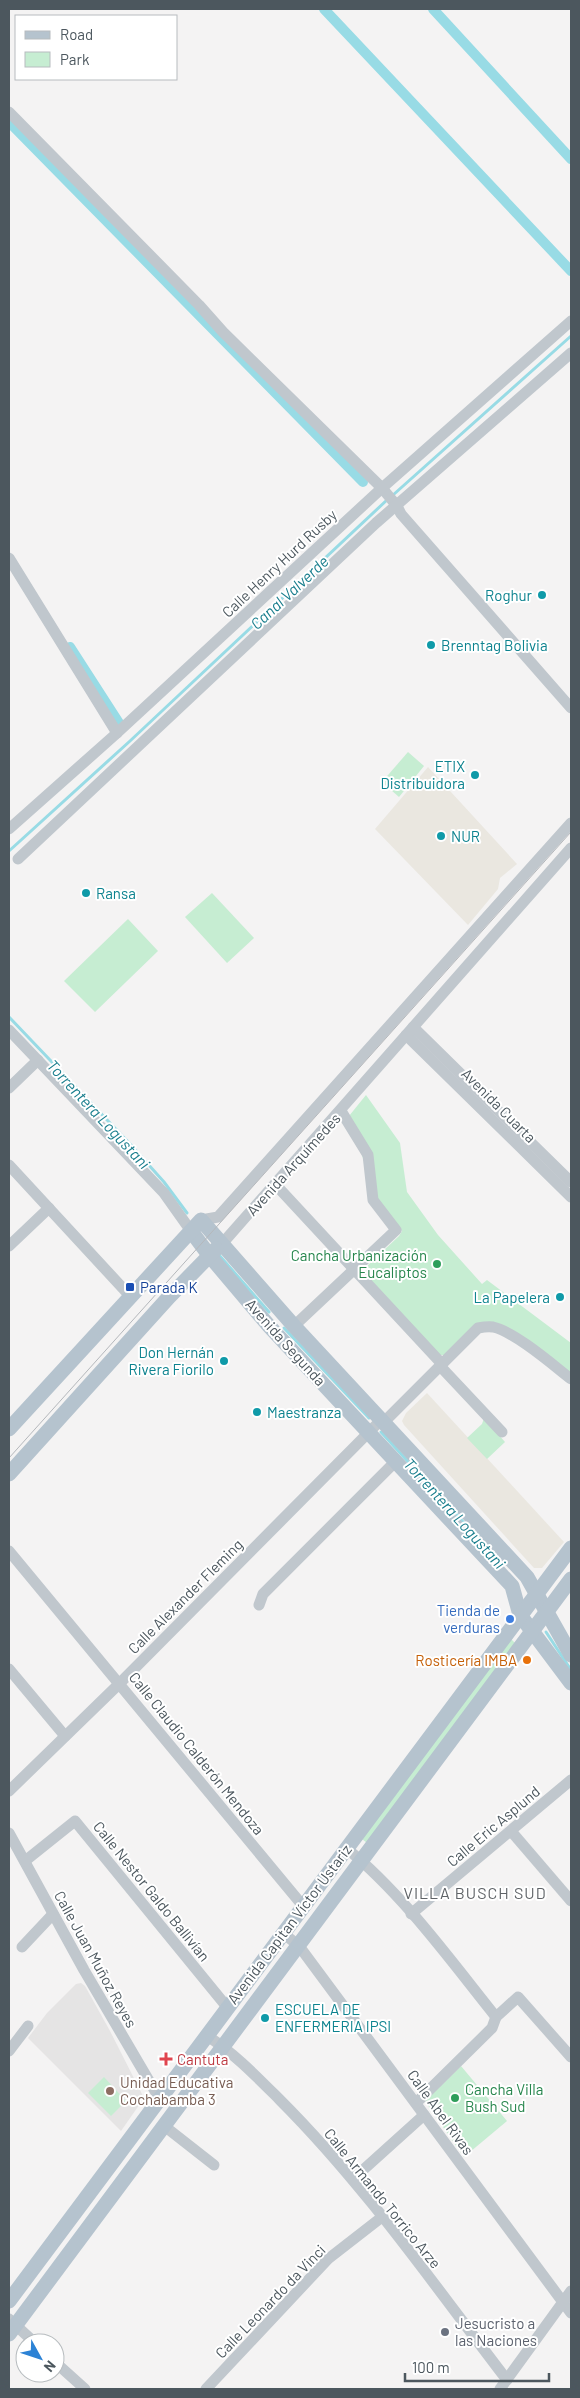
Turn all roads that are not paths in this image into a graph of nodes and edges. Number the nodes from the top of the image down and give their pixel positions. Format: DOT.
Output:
graph roads {
  1 [pos="9,112"];
  2 [pos="571,321"];
  3 [pos="571,353"];
  4 [pos="389,497"];
  5 [pos="9,558"];
  6 [pos="571,708"];
  7 [pos="117,734"];
  8 [pos="571,823"];
  9 [pos="9,829"];
  10 [pos="571,848"];
  11 [pos="18,859"];
  12 [pos="9,1030"];
  13 [pos="410,1031"];
  14 [pos="38,1060"];
  15 [pos="9,1088"];
  16 [pos="341,1111"];
  17 [pos="9,1165"];
  18 [pos="571,1182"];
  19 [pos="275,1184"];
  20 [pos="571,1198"];
  21 [pos="49,1208"];
  22 [pos="196,1225"];
  23 [pos="221,1244"];
  24 [pos="9,1246"];
  25 [pos="208,1255"];
  26 [pos="355,1271"];
  27 [pos="130,1296"];
  28 [pos="294,1326"];
  29 [pos="441,1365"];
  30 [pos="571,1379"];
  31 [pos="382,1421"];
  32 [pos="9,1429"];
  33 [pos="369,1432"];
  34 [pos="502,1432"];
  35 [pos="396,1461"];
  36 [pos="9,1474"];
  37 [pos="571,1548"];
  38 [pos="9,1551"];
  39 [pos="552,1574"];
  40 [pos="568,1583"];
  41 [pos="536,1594"];
  42 [pos="259,1605"];
  43 [pos="546,1613"];
  44 [pos="520,1615"];
  45 [pos="533,1631"];
  46 [pos="506,1634"];
  47 [pos="520,1648"];
  48 [pos="571,1655"];
  49 [pos="9,1669"];
  50 [pos="120,1683"];
  51 [pos="571,1683"];
  52 [pos="65,1736"];
  53 [pos="571,1780"];
  54 [pos="9,1791"];
  55 [pos="510,1831"];
  56 [pos="9,1833"];
  57 [pos="346,1848"];
  58 [pos="24,1861"];
  59 [pos="362,1861"];
  60 [pos="571,1901"];
  61 [pos="303,1906"];
  62 [pos="54,1914"];
  63 [pos="411,1914"];
  64 [pos="283,1933"];
  65 [pos="299,1946"];
  66 [pos="22,1947"];
  67 [pos="227,2007"];
  68 [pos="496,2016"];
  69 [pos="28,2026"];
  70 [pos="206,2034"];
  71 [pos="223,2046"];
  72 [pos="9,2049"];
  73 [pos="571,2057"];
  74 [pos="160,2096"];
  75 [pos="416,2103"];
  76 [pos="424,2114"];
  77 [pos="163,2125"];
  78 [pos="214,2165"];
  79 [pos="353,2179"];
  80 [pos="382,2217"];
  81 [pos="571,2291"];
  82 [pos="9,2301"];
  83 [pos="563,2302"];
  84 [pos="571,2313"];
  85 [pos="11,2326"];
  86 [pos="65,2371"];
  87 [pos="504,2385"];
  88 [pos="85,2389"];
  89 [pos="206,2389"];
  1 -- 4 [label="street"];
  2 -- 4 [label="street, Calle Henry Hurd Rusby"];
  3 -- 4 [label="street, Calle Henry Hurd Rusby"];
  4 -- 6 [label="street"];
  4 -- 7 [label="street, Calle Henry Hurd Rusby"];
  4 -- 11 [label="street, Calle Henry Hurd Rusby"];
  5 -- 7 [label="street"];
  7 -- 9 [label="street, Calle Henry Hurd Rusby"];
  8 -- 22 [label="street, Avenida Arquímedes"];
  10 -- 13 [label="street, Avenida Arquímedes"];
  12 -- 14 [label="street, Avenida Segunda"];
  13 -- 16 [label="street, Avenida Arquímedes"];
  13 -- 18 [label="street, Avenida Cuarta"];
  13 -- 20 [label="street, Avenida Cuarta"];
  14 -- 15 [label="street"];
  14 -- 22 [label="street, Avenida Segunda"];
  16 -- 19 [label="street, Avenida Arquímedes"];
  16 -- 26 [label="street"];
  17 -- 21 [label="street"];
  19 -- 23 [label="street, Avenida Arquímedes"];
  19 -- 26 [label="street"];
  21 -- 24 [label="street"];
  21 -- 27 [label="street"];
  22 -- 23 [label="main road, Avenida Segunda"];
  22 -- 25 [label="main road, Avenida Segunda"];
  22 -- 27 [label="main road, Avenida Arquímedes"];
  23 -- 25 [label="main road, Avenida Arquímedes"];
  23 -- 28 [label="main road, Avenida Segunda"];
  25 -- 33 [label="main road, Avenida Segunda"];
  25 -- 36 [label="main road, Avenida Arquímedes"];
  26 -- 28 [label="street"];
  26 -- 29 [label="street"];
  27 -- 32 [label="main road, Avenida Arquímedes"];
  28 -- 31 [label="main road, Avenida Segunda"];
  29 -- 30 [label="street, Calle Alexander Fleming"];
  29 -- 31 [label="street, Calle Alexander Fleming"];
  29 -- 34 [label="street"];
  31 -- 33 [label="street, Calle Alexander Fleming"];
  31 -- 41 [label="main road, Avenida Segunda"];
  33 -- 35 [label="main road, Avenida Segunda"];
  33 -- 50 [label="street, Calle Alexander Fleming"];
  35 -- 42 [label="street"];
  35 -- 44 [label="main road, Avenida Segunda"];
  37 -- 39 [label="main road, Avenida Capitan Víctor Ustariz"];
  38 -- 50 [label="street, Calle Claudio Calderón Mendoza"];
  39 -- 40 [label="main road"];
  39 -- 41 [label="main road, Avenida Capitan Víctor Ustariz"];
  40 -- 43 [label="main road, Avenida Capitan Víctor Ustariz"];
  41 -- 43 [label="main road, Avenida Segunda"];
  41 -- 44 [label="main road, Avenida Capitan Víctor Ustariz"];
  43 -- 45 [label="main road, Avenida Capitan Víctor Ustariz"];
  43 -- 48 [label="main road, Avenida Segunda"];
  44 -- 45 [label="main road, Avenida Segunda"];
  44 -- 46 [label="main road, Avenida Capitan Víctor Ustariz"];
  45 -- 47 [label="main road, Avenida Capitan Víctor Ustariz"];
  45 -- 51 [label="main road, Avenida Segunda"];
  46 -- 47 [label="main road"];
  46 -- 57 [label="main road, Avenida Capitan Víctor Ustariz"];
  47 -- 59 [label="main road, Avenida Capitan Víctor Ustariz"];
  49 -- 52 [label="street"];
  50 -- 52 [label="street, Calle Alexander Fleming"];
  50 -- 61 [label="street, Calle Claudio Calderón Mendoza"];
  52 -- 54 [label="street, Calle Alexander Fleming"];
  53 -- 55 [label="street, Calle Eric Asplund"];
  55 -- 60 [label="street"];
  55 -- 63 [label="street, Calle Eric Asplund"];
  56 -- 58 [label="street, Calle Juan Muñoz Reyes"];
  57 -- 59 [label="street"];
  57 -- 61 [label="main road, Avenida Capitan Víctor Ustariz"];
  58 -- 62 [label="street, Calle Juan Muñoz Reyes"];
  58 -- 67 [label="street, Calle Nestor Galdo Ballivían"];
  59 -- 63 [label="street"];
  59 -- 65 [label="main road, Avenida Capitan Víctor Ustariz"];
  61 -- 64 [label="main road, Avenida Capitan Víctor Ustariz"];
  62 -- 66 [label="street"];
  62 -- 74 [label="street, Calle Juan Muñoz Reyes"];
  63 -- 68 [label="street"];
  64 -- 65 [label="street, Calle Abel Rivas"];
  64 -- 67 [label="main road, Avenida Capitan Víctor Ustariz"];
  65 -- 71 [label="main road, Avenida Capitan Víctor Ustariz"];
  65 -- 75 [label="street, Calle Abel Rivas"];
  67 -- 70 [label="main road, Avenida Capitan Víctor Ustariz"];
  68 -- 73 [label="street"];
  68 -- 75 [label="street"];
  69 -- 72 [label="street"];
  70 -- 71 [label="street, Calle Armando Torrico Arze"];
  70 -- 74 [label="main road, Avenida Capitan Víctor Ustariz"];
  71 -- 77 [label="main road, Avenida Capitan Víctor Ustariz"];
  71 -- 79 [label="street, Calle Armando Torrico Arze"];
  74 -- 82 [label="main road, Avenida Capitan Víctor Ustariz"];
  75 -- 76 [label="street, Calle Abel Rivas"];
  76 -- 79 [label="street"];
  76 -- 83 [label="street, Calle Abel Rivas"];
  77 -- 78 [label="street"];
  77 -- 85 [label="main road, Avenida Capitan Víctor Ustariz"];
  79 -- 80 [label="street, Calle Armando Torrico Arze"];
  80 -- 87 [label="street, Calle Armando Torrico Arze"];
  80 -- 89 [label="street, Calle Leonardo da Vinci"];
  81 -- 83 [label="street"];
  83 -- 84 [label="street, Calle Abel Rivas"];
  83 -- 87 [label="street"];
  86 -- 88 [label="street"];
}
